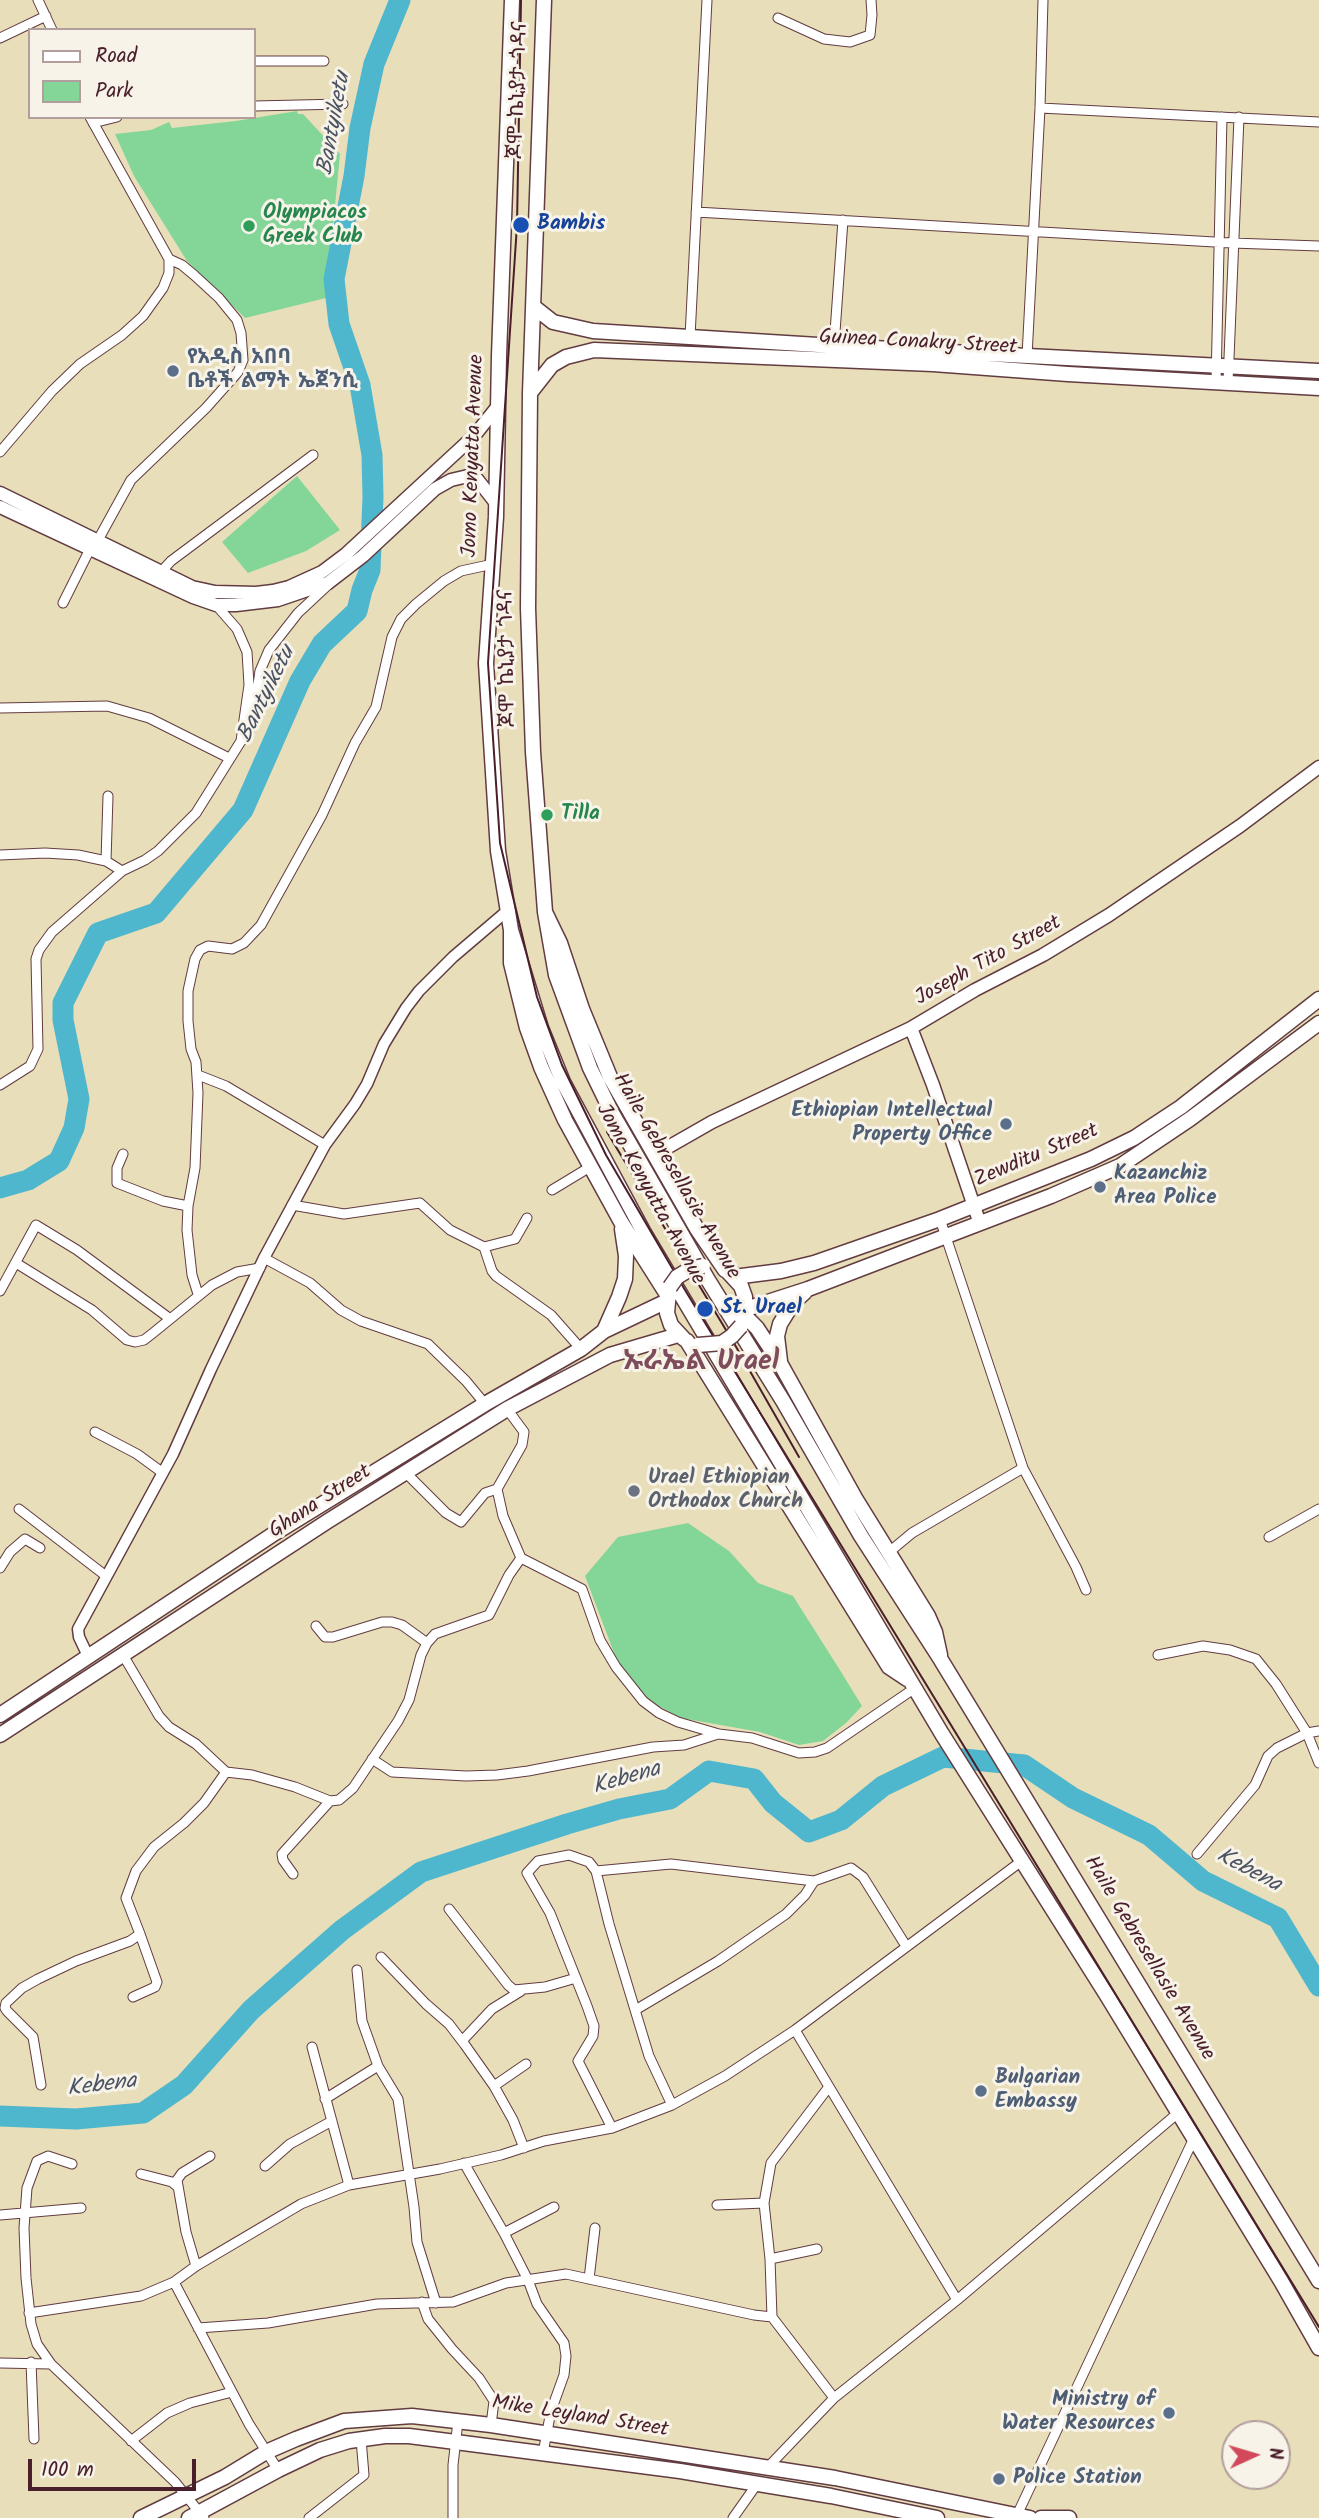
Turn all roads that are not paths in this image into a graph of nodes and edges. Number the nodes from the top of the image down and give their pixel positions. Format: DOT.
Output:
graph roads {
  1 [pos="38,0"];
  2 [pos="512,0"];
  3 [pos="544,0"];
  4 [pos="707,0"];
  5 [pos="871,0"];
  6 [pos="1043,0"];
  7 [pos="46,16"];
  8 [pos="778,18"];
  9 [pos="51,28"];
  10 [pos="0,38"];
  11 [pos="256,61"];
  12 [pos="324,61"];
  13 [pos="343,104"];
  14 [pos="256,106"];
  15 [pos="1040,108"];
  16 [pos="1222,117"];
  17 [pos="1239,117"];
  18 [pos="91,120"];
  19 [pos="1319,122"];
  20 [pos="696,212"];
  21 [pos="843,220"];
  22 [pos="1032,232"];
  23 [pos="1218,242"];
  24 [pos="1232,243"];
  25 [pos="1319,246"];
  26 [pos="169,259"];
  27 [pos="534,307"];
  28 [pos="593,331"];
  29 [pos="690,337"];
  30 [pos="738,339"];
  31 [pos="834,346"];
  32 [pos="593,350"];
  33 [pos="736,354"];
  34 [pos="1027,356"];
  35 [pos="1069,358"];
  36 [pos="1223,365"];
  37 [pos="1319,371"];
  38 [pos="1068,374"];
  39 [pos="1222,382"];
  40 [pos="1319,388"];
  41 [pos="530,393"];
  42 [pos="498,406"];
  43 [pos="0,452"];
  44 [pos="313,455"];
  45 [pos="0,493"];
  46 [pos="495,502"];
  47 [pos="407,506"];
  48 [pos="0,507"];
  49 [pos="94,544"];
  50 [pos="359,551"];
  51 [pos="336,562"];
  52 [pos="493,565"];
  53 [pos="160,573"];
  54 [pos="334,579"];
  55 [pos="63,603"];
  56 [pos="216,605"];
  57 [pos="0,708"];
  58 [pos="241,741"];
  59 [pos="229,758"];
  60 [pos="1319,767"];
  61 [pos="108,796"];
  62 [pos="0,855"];
  63 [pos="106,861"];
  64 [pos="121,871"];
  65 [pos="507,911"];
  66 [pos="545,912"];
  67 [pos="511,930"];
  68 [pos="1319,999"];
  69 [pos="1319,1023"];
  70 [pos="911,1028"];
  71 [pos="198,1074"];
  72 [pos="0,1085"];
  73 [pos="325,1145"];
  74 [pos="123,1154"];
  75 [pos="656,1154"];
  76 [pos="590,1167"];
  77 [pos="552,1190"];
  78 [pos="292,1205"];
  79 [pos="188,1206"];
  80 [pos="974,1206"];
  81 [pos="527,1218"];
  82 [pos="940,1219"];
  83 [pos="621,1222"];
  84 [pos="979,1222"];
  85 [pos="946,1235"];
  86 [pos="484,1247"];
  87 [pos="16,1263"];
  88 [pos="262,1263"];
  89 [pos="729,1273"];
  90 [pos="808,1289"];
  91 [pos="0,1291"];
  92 [pos="198,1294"];
  93 [pos="668,1294"];
  94 [pos="744,1317"];
  95 [pos="169,1318"];
  96 [pos="604,1331"];
  97 [pos="688,1340"];
  98 [pos="581,1349"];
  99 [pos="780,1363"];
  100 [pos="485,1404"];
  101 [pos="507,1409"];
  102 [pos="95,1432"];
  103 [pos="1023,1468"];
  104 [pos="163,1473"];
  105 [pos="407,1474"];
  106 [pos="497,1489"];
  107 [pos="19,1509"];
  108 [pos="1319,1509"];
  109 [pos="1269,1537"];
  110 [pos="40,1548"];
  111 [pos="888,1553"];
  112 [pos="521,1558"];
  113 [pos="0,1568"];
  114 [pos="106,1576"];
  115 [pos="1086,1590"];
  116 [pos="316,1626"];
  117 [pos="427,1643"];
  118 [pos="123,1655"];
  119 [pos="1158,1655"];
  120 [pos="88,1656"];
  121 [pos="941,1660"];
  122 [pos="913,1685"];
  123 [pos="1,1713"];
  124 [pos="5,1731"];
  125 [pos="1319,1731"];
  126 [pos="1307,1733"];
  127 [pos="719,1734"];
  128 [pos="372,1759"];
  129 [pos="1319,1763"];
  130 [pos="226,1772"];
  131 [pos="330,1801"];
  132 [pos="1197,1854"];
  133 [pos="1023,1860"];
  134 [pos="596,1871"];
  135 [pos="293,1874"];
  136 [pos="814,1881"];
  137 [pos="449,1909"];
  138 [pos="141,1934"];
  139 [pos="906,1947"];
  140 [pos="382,1957"];
  141 [pos="357,1970"];
  142 [pos="576,1978"];
  143 [pos="521,1991"];
  144 [pos="132,1997"];
  145 [pos="636,2008"];
  146 [pos="795,2030"];
  147 [pos="462,2041"];
  148 [pos="312,2047"];
  149 [pos="526,2064"];
  150 [pos="378,2066"];
  151 [pos="41,2085"];
  152 [pos="494,2086"];
  153 [pos="828,2088"];
  154 [pos="325,2099"];
  155 [pos="672,2105"];
  156 [pos="1178,2113"];
  157 [pos="332,2121"];
  158 [pos="612,2128"];
  159 [pos="1194,2138"];
  160 [pos="524,2148"];
  161 [pos="211,2156"];
  162 [pos="464,2163"];
  163 [pos="72,2164"];
  164 [pos="265,2166"];
  165 [pos="408,2173"];
  166 [pos="141,2174"];
  167 [pos="349,2185"];
  168 [pos="178,2187"];
  169 [pos="764,2203"];
  170 [pos="716,2205"];
  171 [pos="554,2207"];
  172 [pos="81,2208"];
  173 [pos="25,2214"];
  174 [pos="0,2215"];
  175 [pos="596,2228"];
  176 [pos="504,2233"];
  177 [pos="817,2249"];
  178 [pos="770,2259"];
  179 [pos="196,2266"];
  180 [pos="589,2278"];
  181 [pos="528,2280"];
  182 [pos="1319,2281"];
  183 [pos="174,2282"];
  184 [pos="957,2301"];
  185 [pos="422,2302"];
  186 [pos="436,2303"];
  187 [pos="29,2313"];
  188 [pos="772,2317"];
  189 [pos="198,2328"];
  190 [pos="1319,2348"];
  191 [pos="31,2362"];
  192 [pos="0,2363"];
  193 [pos="51,2364"];
  194 [pos="232,2392"];
  195 [pos="834,2398"];
  196 [pos="458,2421"];
  197 [pos="491,2425"];
  198 [pos="545,2433"];
  199 [pos="34,2439"];
  200 [pos="361,2439"];
  201 [pos="131,2441"];
  202 [pos="455,2443"];
  203 [pos="266,2452"];
  204 [pos="543,2453"];
  205 [pos="768,2468"];
  206 [pos="278,2470"];
  207 [pos="835,2478"];
  208 [pos="757,2483"];
  209 [pos="831,2496"];
  210 [pos="186,2497"];
  211 [pos="198,2516"];
  212 [pos="1023,2517"];
  213 [pos="141,2518"];
  214 [pos="309,2518"];
  215 [pos="453,2518"];
  216 [pos="733,2518"];
  217 [pos="937,2518"];
  218 [pos="1041,2518"];
  219 [pos="1069,2518"];
  1 -- 7 [label="street"];
  2 -- 42 [label="main road, Jomo Kenyatta Avenue"];
  3 -- 27 [label="main road, ጆሞ ኬኒያታ ጎዳና"];
  4 -- 20 [label="street"];
  5 -- 8 [label="street"];
  6 -- 15 [label="street"];
  7 -- 9 [label="street"];
  7 -- 10 [label="street"];
  11 -- 12 [label="street"];
  13 -- 14 [label="street"];
  15 -- 16 [label="street"];
  15 -- 22 [label="street"];
  16 -- 17 [label="street"];
  16 -- 23 [label="street"];
  17 -- 19 [label="street"];
  17 -- 24 [label="street"];
  18 -- 26 [label="street"];
  20 -- 21 [label="street"];
  20 -- 29 [label="street"];
  21 -- 22 [label="street"];
  21 -- 31 [label="street"];
  22 -- 23 [label="street"];
  22 -- 34 [label="street"];
  23 -- 24 [label="street"];
  23 -- 36 [label="street"];
  24 -- 25 [label="street"];
  24 -- 36 [label="street"];
  26 -- 43 [label="street"];
  26 -- 49 [label="street"];
  27 -- 28 [label="main road, Guinea Conakry Street"];
  27 -- 41 [label="main road, ጆሞ ኬኒያታ ጎዳና"];
  28 -- 29 [label="main road, Guinea Conakry Street"];
  28 -- 32 [label="main road"];
  29 -- 30 [label="main road, Guinea Conakry Street"];
  30 -- 31 [label="main road, Guinea Conakry Street"];
  30 -- 33 [label="main road"];
  31 -- 34 [label="main road, Guinea Conakry Street"];
  32 -- 33 [label="main road, Guinea Conakry Street"];
  32 -- 41 [label="main road, Guinea Conakry Street"];
  33 -- 38 [label="main road, Guinea Conakry Street"];
  34 -- 35 [label="main road, Guinea Conakry Street"];
  35 -- 36 [label="main road, Guinea Conakry Street"];
  35 -- 38 [label="street"];
  36 -- 37 [label="main road, Guinea Conakry Street"];
  36 -- 39 [label="street"];
  38 -- 39 [label="main road, Guinea Conakry Street"];
  39 -- 40 [label="main road, Guinea Conakry Street"];
  41 -- 66 [label="main road, ጆሞ ኬኒያታ ጎዳና"];
  42 -- 46 [label="main road, Jomo Kenyatta Avenue"];
  42 -- 47 [label="main road"];
  44 -- 53 [label="street"];
  45 -- 49 [label="main road"];
  46 -- 47 [label="main road"];
  46 -- 52 [label="main road, Jomo Kenyatta Avenue"];
  47 -- 50 [label="main road"];
  48 -- 49 [label="main road"];
  49 -- 53 [label="main road"];
  49 -- 55 [label="street"];
  49 -- 56 [label="main road"];
  50 -- 51 [label="main road"];
  50 -- 54 [label="main road"];
  51 -- 53 [label="main road"];
  51 -- 54 [label="street"];
  52 -- 65 [label="main road, Jomo Kenyatta Avenue"];
  52 -- 71 [label="street"];
  54 -- 56 [label="main road"];
  54 -- 58 [label="street"];
  56 -- 58 [label="street"];
  57 -- 59 [label="street"];
  58 -- 59 [label="street"];
  59 -- 64 [label="street"];
  60 -- 70 [label="main road, Joseph Tito Street"];
  61 -- 63 [label="street"];
  62 -- 63 [label="street"];
  63 -- 64 [label="street"];
  64 -- 72 [label="street"];
  65 -- 67 [label="main road, Jomo Kenyatta Avenue"];
  65 -- 73 [label="street"];
  66 -- 75 [label="main road, ጆሞ ኬኒያታ ጎዳና"];
  66 -- 121 [label="main road, Haile Gebresellasie Avenue"];
  67 -- 76 [label="main road"];
  67 -- 122 [label="main road, Jomo Kenyatta Avenue"];
  68 -- 80 [label="main road, Zewditu Street"];
  69 -- 84 [label="main road, Zewditu Street"];
  70 -- 75 [label="main road, Joseph Tito Street"];
  70 -- 80 [label="main road"];
  71 -- 73 [label="street"];
  71 -- 79 [label="street"];
  73 -- 78 [label="street"];
  74 -- 79 [label="street"];
  75 -- 89 [label="main road, ጆሞ ኬኒያታ ጎዳና"];
  76 -- 77 [label="street"];
  76 -- 83 [label="main road"];
  78 -- 86 [label="street"];
  78 -- 88 [label="street"];
  79 -- 92 [label="street"];
  80 -- 82 [label="main road, Zewditu Street"];
  80 -- 84 [label="main road"];
  81 -- 86 [label="street"];
  82 -- 85 [label="street"];
  82 -- 89 [label="main road, Zewditu Street"];
  83 -- 93 [label="main road"];
  83 -- 96 [label="main road"];
  84 -- 85 [label="main road, Zewditu Street"];
  85 -- 90 [label="main road, Zewditu Street"];
  85 -- 103 [label="street"];
  86 -- 98 [label="street"];
  87 -- 91 [label="street"];
  87 -- 95 [label="street"];
  87 -- 95 [label="street"];
  88 -- 92 [label="street"];
  88 -- 100 [label="street"];
  88 -- 104 [label="street"];
  89 -- 93 [label="main road, bridge"];
  89 -- 94 [label="main road"];
  90 -- 94 [label="main road, Zewditu Street"];
  90 -- 99 [label="main road"];
  92 -- 95 [label="street"];
  93 -- 96 [label="main road, Ghana Street"];
  93 -- 97 [label="main road"];
  94 -- 97 [label="main road, bridge"];
  94 -- 99 [label="main road, Haile Gebresellasie Avenue"];
  96 -- 98 [label="main road, Ghana Street"];
  97 -- 101 [label="main road, Ghana Street"];
  97 -- 122 [label="main road"];
  98 -- 100 [label="main road, Ghana Street"];
  99 -- 111 [label="main road, Haile Gebresellasie Avenue"];
  100 -- 120 [label="main road, Ghana Street"];
  101 -- 105 [label="main road, Ghana Street"];
  101 -- 106 [label="street"];
  102 -- 104 [label="street"];
  103 -- 111 [label="street"];
  103 -- 115 [label="street"];
  104 -- 114 [label="street"];
  105 -- 106 [label="street"];
  105 -- 118 [label="main road, Ghana Street"];
  106 -- 112 [label="street"];
  107 -- 114 [label="street"];
  108 -- 109 [label="street"];
  110 -- 113 [label="street"];
  111 -- 121 [label="main road, Haile Gebresellasie Avenue"];
  112 -- 117 [label="street"];
  112 -- 127 [label="street"];
  114 -- 120 [label="street"];
  116 -- 117 [label="street"];
  117 -- 128 [label="street"];
  118 -- 124 [label="main road, Ghana Street"];
  118 -- 130 [label="street"];
  119 -- 126 [label="street"];
  120 -- 123 [label="main road, Ghana Street"];
  121 -- 182 [label="main road, Haile Gebresellasie Avenue"];
  122 -- 127 [label="street"];
  122 -- 133 [label="main road, Jomo Kenyatta Avenue"];
  123 -- 124 [label="main road"];
  125 -- 126 [label="street"];
  126 -- 129 [label="street"];
  126 -- 132 [label="street"];
  127 -- 128 [label="street"];
  128 -- 131 [label="street"];
  130 -- 131 [label="street"];
  130 -- 138 [label="street"];
  131 -- 135 [label="street"];
  133 -- 139 [label="street"];
  133 -- 156 [label="main road"];
  134 -- 136 [label="street"];
  134 -- 142 [label="street"];
  134 -- 145 [label="street"];
  136 -- 139 [label="street"];
  136 -- 145 [label="street"];
  137 -- 143 [label="street"];
  138 -- 144 [label="street"];
  138 -- 151 [label="street"];
  139 -- 146 [label="street"];
  140 -- 147 [label="street"];
  141 -- 150 [label="street"];
  142 -- 143 [label="street"];
  142 -- 158 [label="street"];
  143 -- 147 [label="street"];
  145 -- 155 [label="street"];
  146 -- 153 [label="street"];
  146 -- 155 [label="street"];
  147 -- 152 [label="street"];
  148 -- 154 [label="street"];
  149 -- 152 [label="street"];
  150 -- 154 [label="street"];
  150 -- 165 [label="street"];
  152 -- 160 [label="street"];
  153 -- 169 [label="street"];
  153 -- 184 [label="street"];
  154 -- 157 [label="street"];
  155 -- 158 [label="street"];
  156 -- 159 [label="main road"];
  156 -- 184 [label="street"];
  157 -- 164 [label="street"];
  157 -- 167 [label="street"];
  158 -- 160 [label="street"];
  159 -- 190 [label="main road"];
  159 -- 212 [label="street"];
  160 -- 162 [label="street"];
  161 -- 168 [label="street"];
  162 -- 165 [label="street"];
  162 -- 176 [label="street"];
  163 -- 173 [label="street"];
  165 -- 167 [label="street"];
  165 -- 186 [label="street"];
  166 -- 168 [label="street"];
  167 -- 179 [label="street"];
  168 -- 179 [label="street"];
  169 -- 170 [label="street"];
  169 -- 178 [label="street"];
  171 -- 176 [label="street"];
  172 -- 173 [label="street"];
  173 -- 174 [label="street"];
  173 -- 187 [label="street"];
  175 -- 180 [label="street"];
  176 -- 181 [label="street"];
  177 -- 178 [label="street"];
  178 -- 188 [label="street"];
  179 -- 183 [label="street"];
  180 -- 181 [label="street"];
  180 -- 188 [label="street"];
  181 -- 186 [label="street"];
  181 -- 198 [label="street"];
  183 -- 187 [label="street"];
  183 -- 189 [label="street"];
  184 -- 195 [label="street"];
  185 -- 186 [label="street"];
  185 -- 189 [label="street"];
  185 -- 197 [label="street"];
  187 -- 193 [label="street"];
  188 -- 195 [label="street"];
  189 -- 194 [label="street"];
  191 -- 192 [label="street"];
  191 -- 193 [label="street"];
  191 -- 199 [label="street"];
  193 -- 201 [label="street"];
  194 -- 201 [label="street"];
  194 -- 203 [label="street"];
  195 -- 205 [label="street"];
  196 -- 197 [label="main road, Mike Leyland Street"];
  196 -- 202 [label="street"];
  196 -- 203 [label="main road, Mike Leyland Street"];
  197 -- 198 [label="main road, Mike Leyland Street"];
  198 -- 204 [label="street"];
  198 -- 205 [label="main road, Mike Leyland Street"];
  200 -- 202 [label="main road, Mike Leyland Street"];
  200 -- 206 [label="main road, Mike Leyland Street"];
  200 -- 214 [label="street"];
  201 -- 210 [label="street"];
  202 -- 204 [label="main road, Mike Leyland Street"];
  202 -- 215 [label="street"];
  203 -- 206 [label="street"];
  203 -- 210 [label="main road, Mike Leyland Street"];
  204 -- 208 [label="main road, Mike Leyland Street"];
  205 -- 207 [label="main road, Mike Leyland Street"];
  206 -- 211 [label="main road, Mike Leyland Street"];
  207 -- 209 [label="main road"];
  207 -- 212 [label="main road, Mike Leyland Street"];
  208 -- 209 [label="main road, Mike Leyland Street"];
  208 -- 216 [label="street"];
  209 -- 217 [label="main road, Mike Leyland Street"];
  210 -- 211 [label="street"];
  210 -- 213 [label="main road, Mike Leyland Street"];
  218 -- 219 [label="main road"];
}
